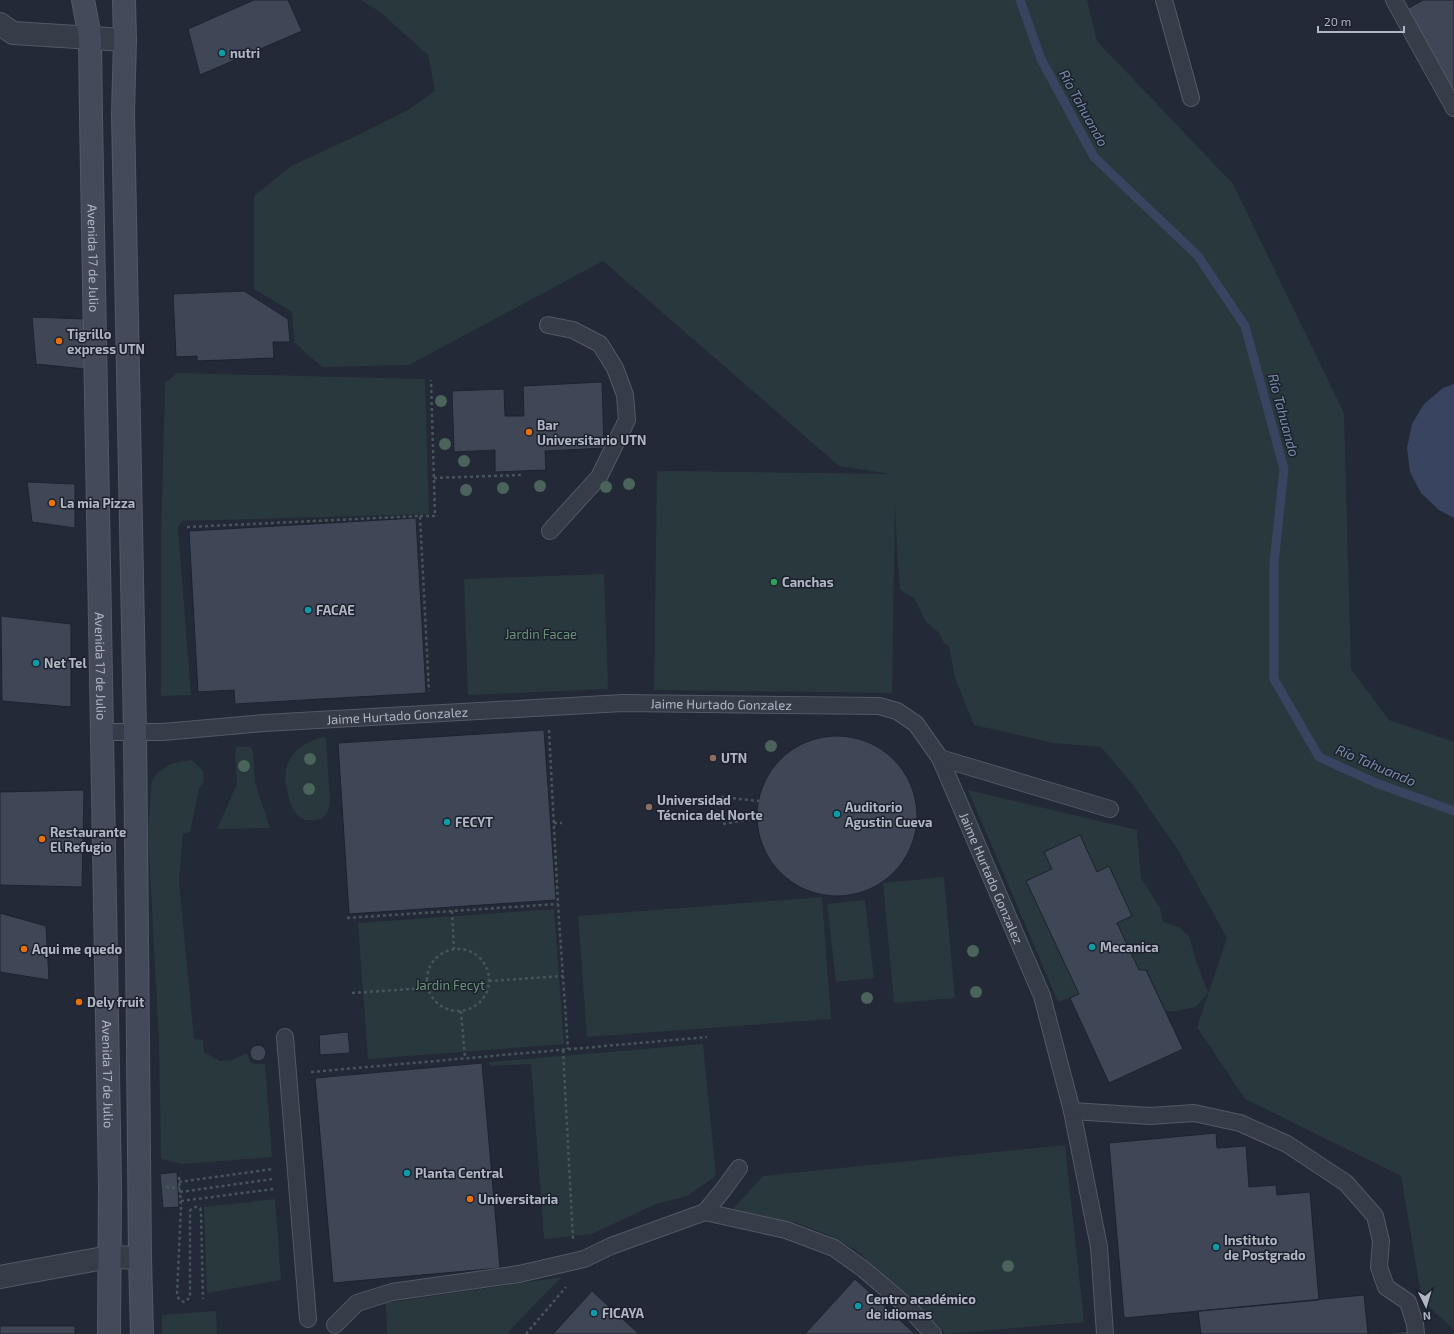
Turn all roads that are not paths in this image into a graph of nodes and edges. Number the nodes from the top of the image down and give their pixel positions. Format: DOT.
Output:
graph roads {
  1 [pos="83,0"];
  2 [pos="124,0"];
  3 [pos="1164,0"];
  4 [pos="1394,0"];
  5 [pos="0,24"];
  6 [pos="90,37"];
  7 [pos="126,40"];
  8 [pos="1191,98"];
  9 [pos="1454,108"];
  10 [pos="548,324"];
  11 [pos="550,531"];
  12 [pos="103,732"];
  13 [pos="135,732"];
  14 [pos="940,758"];
  15 [pos="1110,809"];
  16 [pos="285,1038"];
  17 [pos="1072,1111"];
  18 [pos="739,1168"];
  19 [pos="705,1212"];
  20 [pos="110,1257"];
  21 [pos="140,1258"];
  22 [pos="0,1277"];
  23 [pos="308,1319"];
  24 [pos="335,1325"];
  25 [pos="109,1334"];
  26 [pos="142,1334"];
  27 [pos="933,1334"];
  28 [pos="1105,1334"];
  29 [pos="1416,1334"];
  1 -- 6 [label="main road, Avenida 17 de Julio"];
  2 -- 7 [label="main road"];
  3 -- 8 [label="lane"];
  4 -- 9 [label="lane"];
  5 -- 6 [label="street"];
  6 -- 7 [label="street"];
  6 -- 12 [label="main road, Avenida 17 de Julio"];
  7 -- 13 [label="main road"];
  10 -- 11 [label="lane"];
  12 -- 13 [label="lane, Jaime Hurtado Gonzalez"];
  12 -- 20 [label="main road, Avenida 17 de Julio"];
  13 -- 14 [label="lane, Jaime Hurtado Gonzalez"];
  13 -- 21 [label="main road"];
  14 -- 15 [label="lane"];
  14 -- 17 [label="lane, Jaime Hurtado Gonzalez"];
  16 -- 23 [label="lane"];
  17 -- 28 [label="lane, Jaime Hurtado Gonzalez"];
  17 -- 29 [label="lane"];
  18 -- 19 [label="lane"];
  19 -- 24 [label="lane"];
  19 -- 27 [label="lane"];
  20 -- 21 [label="street"];
  20 -- 22 [label="street"];
  20 -- 25 [label="main road, Avenida 17 de Julio"];
  21 -- 26 [label="main road"];
}
